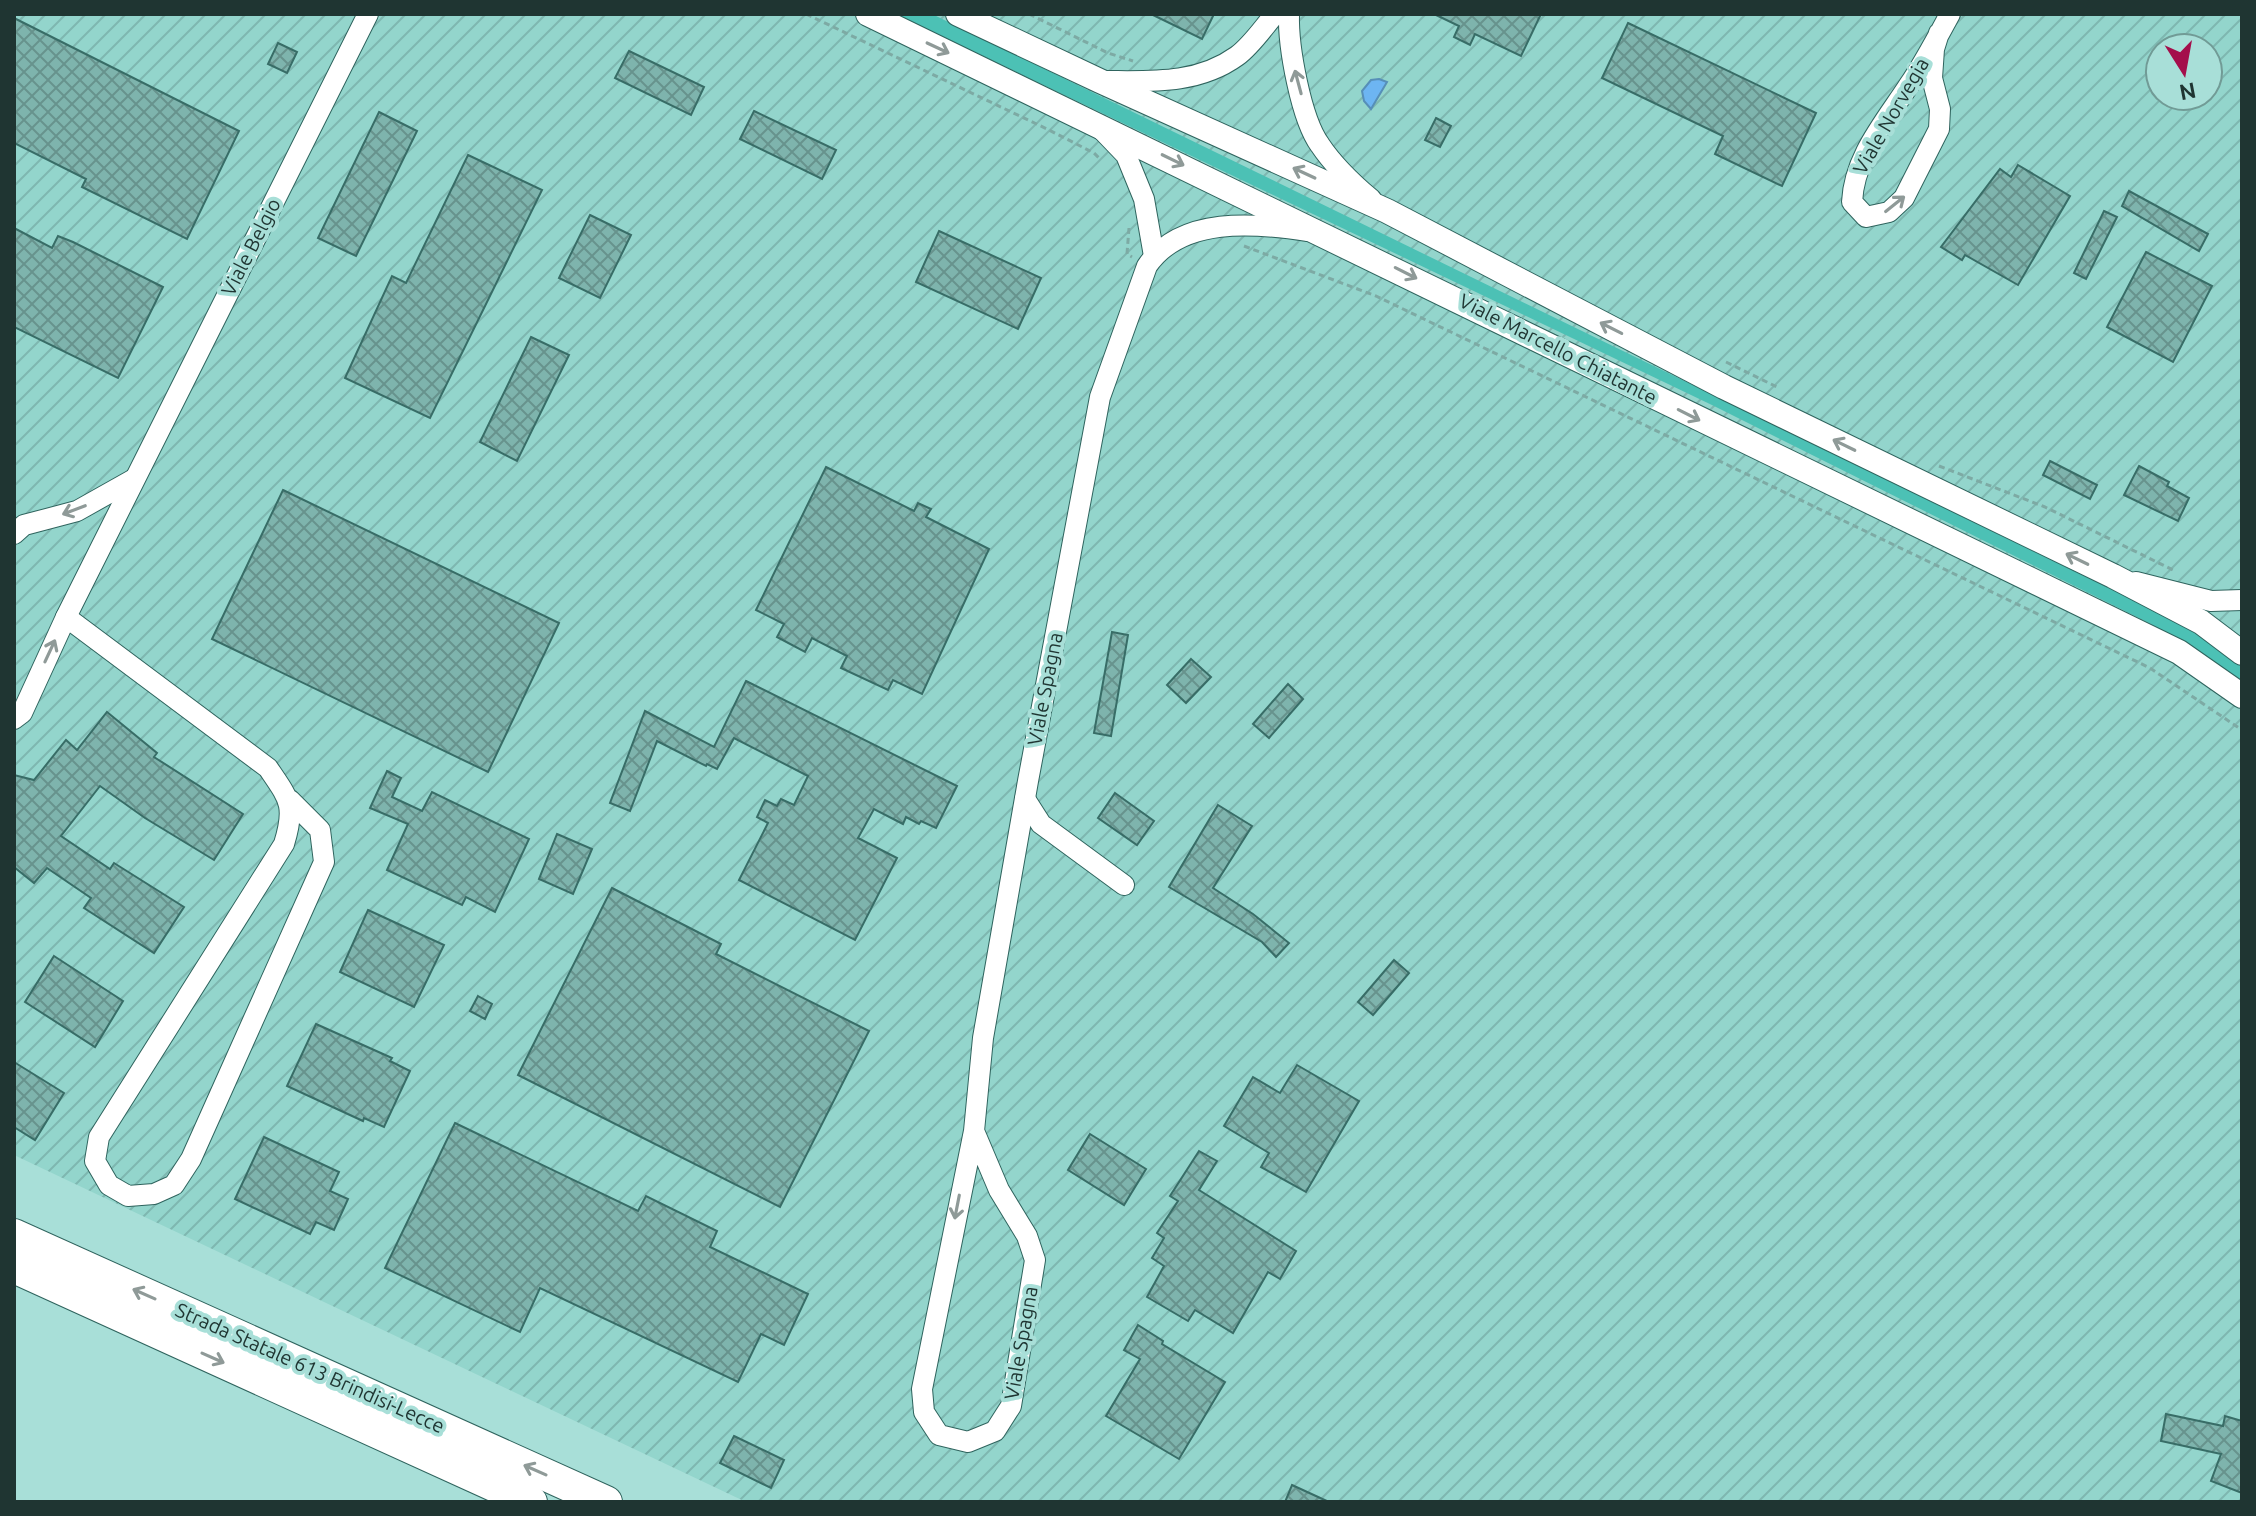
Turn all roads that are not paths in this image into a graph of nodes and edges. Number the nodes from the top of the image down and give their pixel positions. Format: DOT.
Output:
graph roads {
  1 [pos="368,14"];
  2 [pos="868,14"];
  3 [pos="958,14"];
  4 [pos="1275,14"];
  5 [pos="1289,14"];
  6 [pos="1950,14"];
  7 [pos="1939,33"];
  8 [pos="1100,81"];
  9 [pos="1094,122"];
  10 [pos="1387,211"];
  11 [pos="1327,234"];
  12 [pos="1150,261"];
  13 [pos="134,479"];
  14 [pos="14,534"];
  15 [pos="2113,576"];
  16 [pos="2242,600"];
  17 [pos="66,617"];
  18 [pos="2242,653"];
  19 [pos="2242,696"];
  20 [pos="14,719"];
  21 [pos="1025,799"];
  22 [pos="290,800"];
  23 [pos="1124,885"];
  24 [pos="974,1131"];
  25 [pos="14,1235"];
  26 [pos="14,1267"];
  27 [pos="531,1502"];
  28 [pos="606,1502"];
  1 -- 13 [label="street, Viale Belgio"];
  2 -- 9 [label="street, Viale Marcello Chiatante, one-way"];
  3 -- 8 [label="street"];
  4 -- 8 [label="street"];
  10 -- 5 [label="street, one-way"];
  6 -- 7 [label="street, Viale Norvegia"];
  7 -- 7 [label="street, Viale Norvegia, one-way"];
  10 -- 8 [label="street, one-way"];
  9 -- 11 [label="street, Viale Marcello Chiatante, one-way"];
  9 -- 12 [label="street, Viale Spagna"];
  15 -- 10 [label="street, one-way"];
  11 -- 12 [label="street"];
  11 -- 19 [label="street, Viale Marcello Chiatante, one-way"];
  12 -- 21 [label="street, Viale Spagna"];
  13 -- 14 [label="street, one-way"];
  13 -- 17 [label="street, Viale Belgio"];
  15 -- 16 [label="street"];
  15 -- 18 [label="street"];
  20 -- 17 [label="street, Viale Belgio, one-way"];
  17 -- 22 [label="street"];
  21 -- 23 [label="street"];
  21 -- 24 [label="street, Viale Spagna"];
  22 -- 22 [label="street"];
  24 -- 24 [label="street, Viale Spagna, one-way"];
  28 -- 25 [label="highway, Strada Statale 613 Brindisi-Lecce, one-way"];
  26 -- 27 [label="highway, Strada Statale 613 Brindisi-Lecce, one-way"];
}
